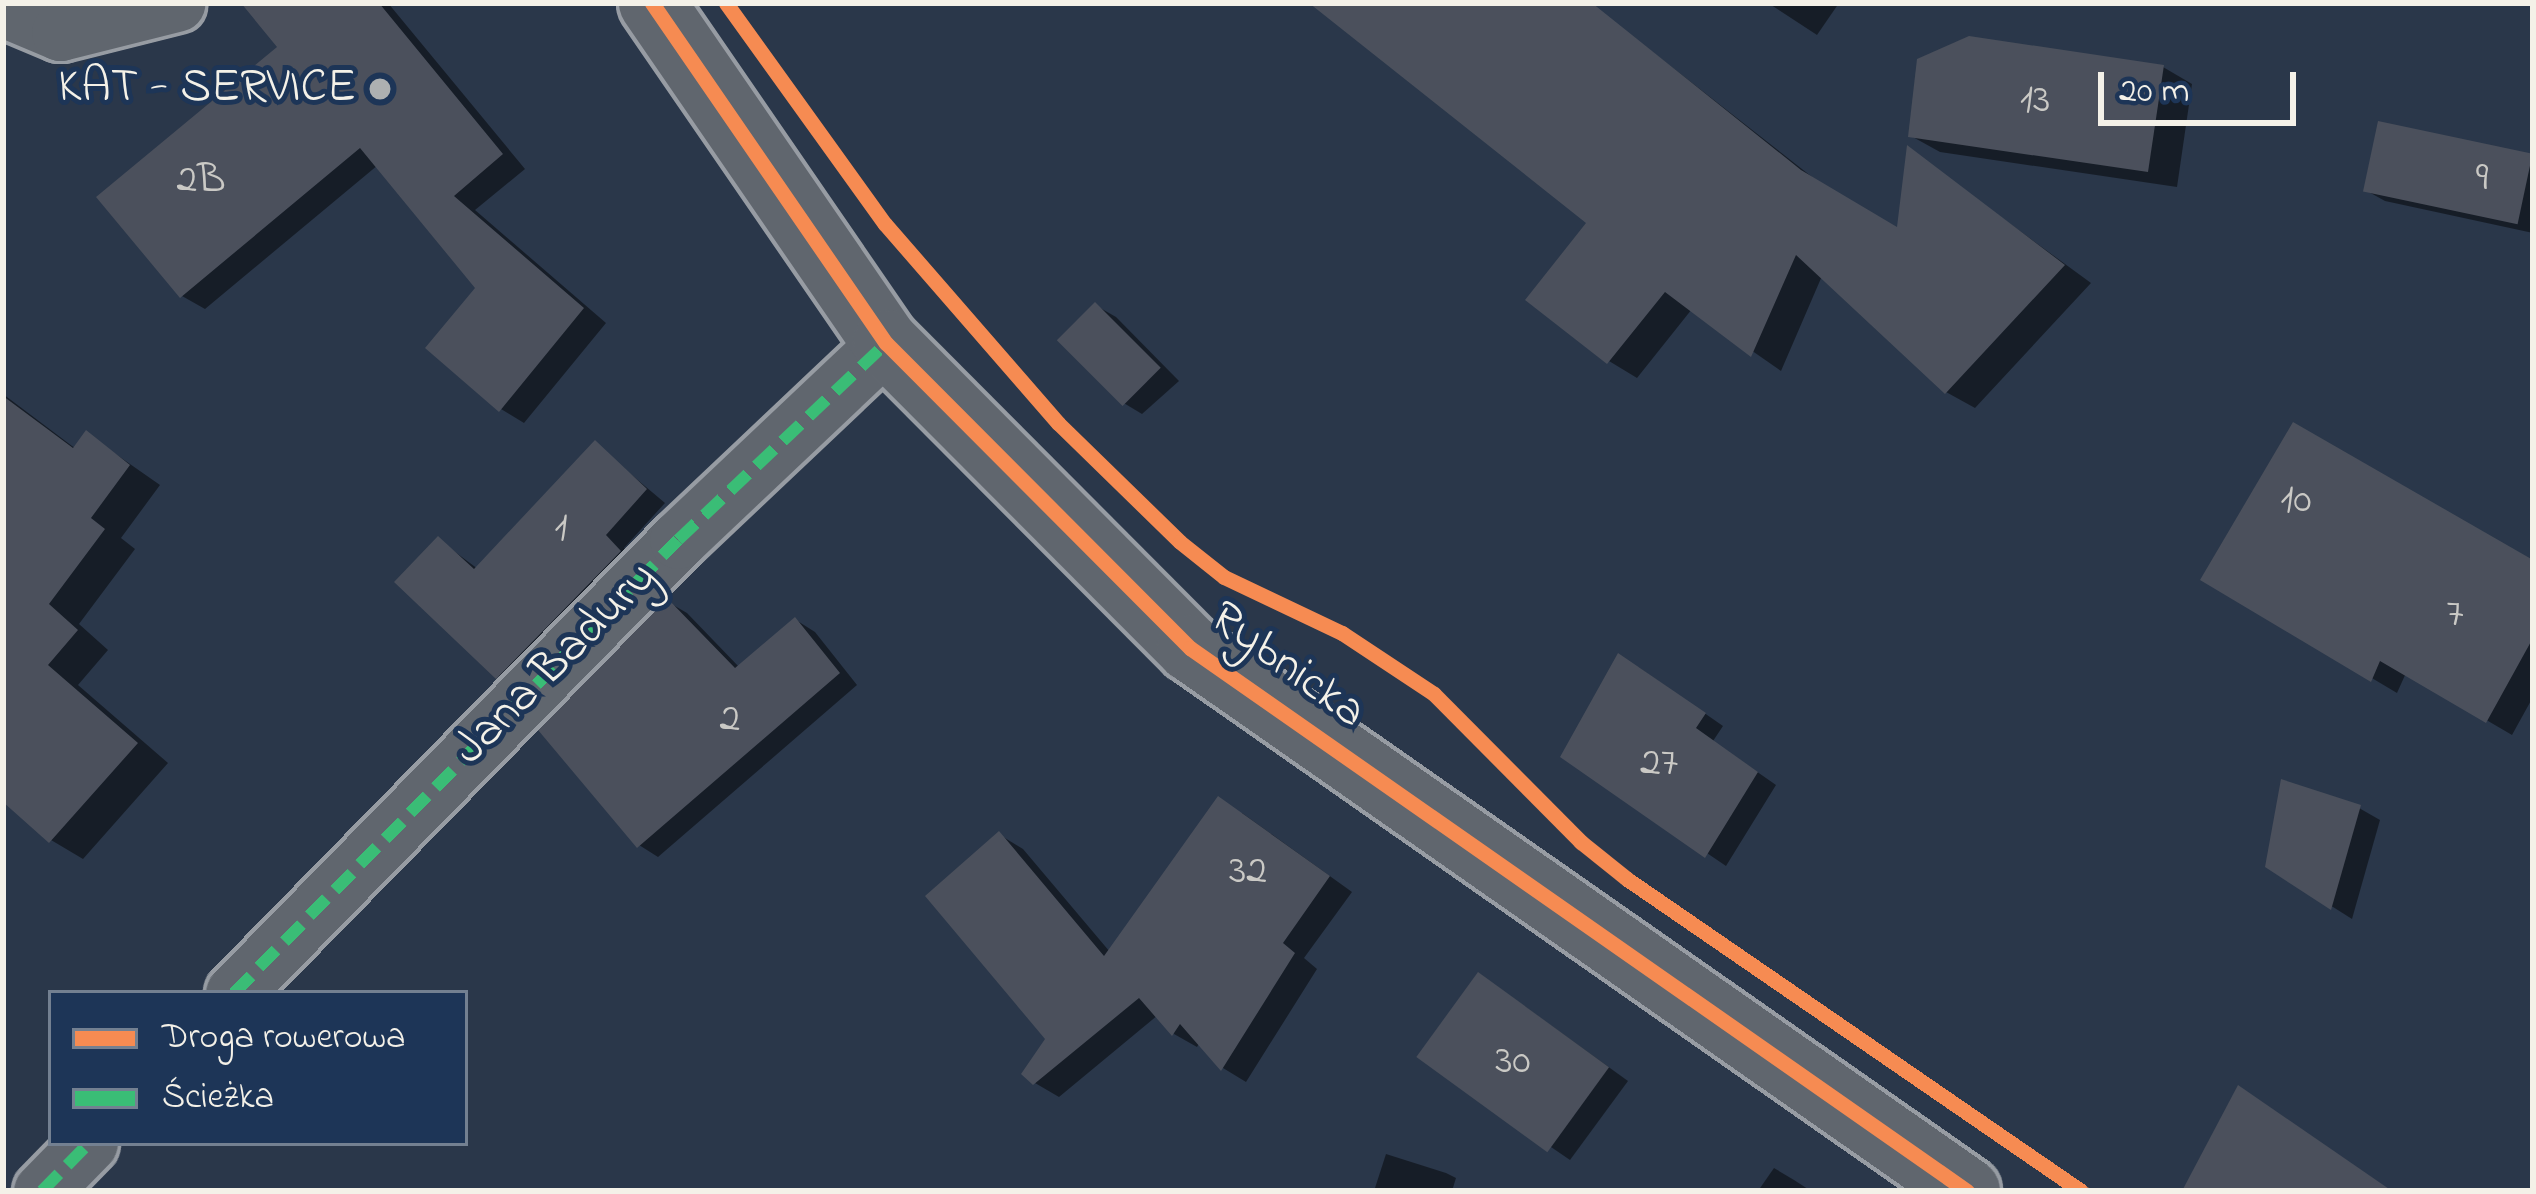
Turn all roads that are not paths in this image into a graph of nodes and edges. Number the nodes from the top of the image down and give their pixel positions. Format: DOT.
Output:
graph roads {
  1 [pos="176,3"];
  2 [pos="652,3"];
  3 [pos="3,8"];
  4 [pos="886,343"];
  5 [pos="237,990"];
  6 [pos="85,1146"];
  7 [pos="42,1191"];
  8 [pos="1967,1191"];
  1 -- 3 [label="street"];
  2 -- 4 [label="street, Rybnicka"];
  4 -- 5 [label="street, Jana Badury"];
  4 -- 8 [label="street, Rybnicka"];
  6 -- 7 [label="street"];
}
